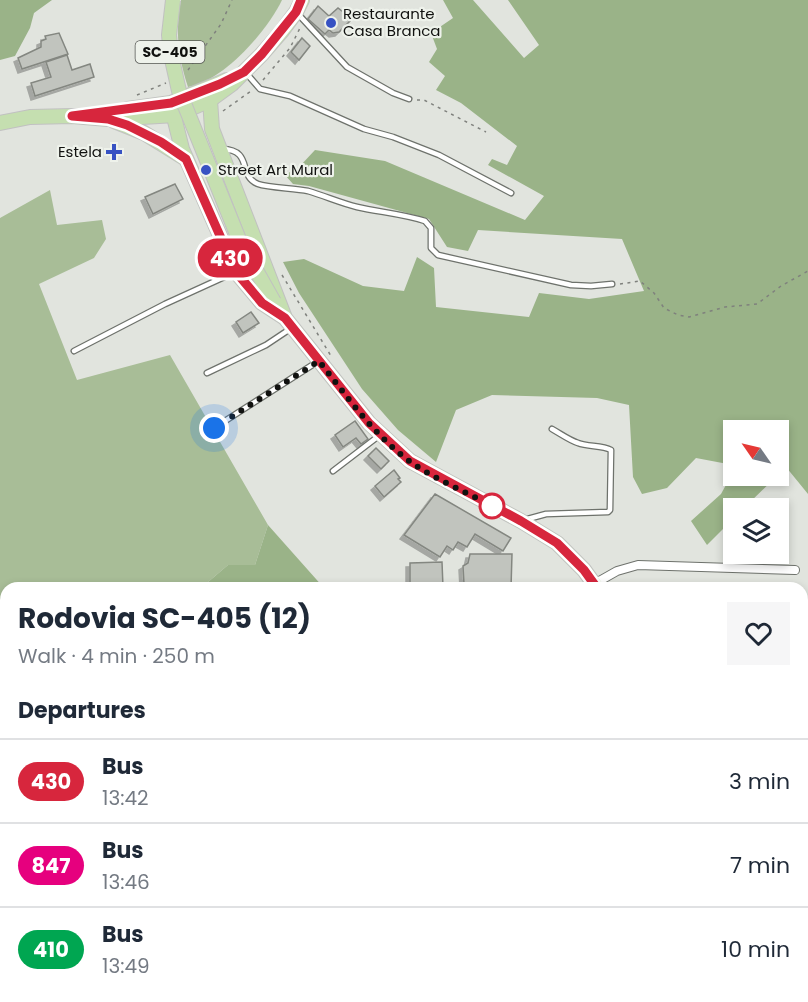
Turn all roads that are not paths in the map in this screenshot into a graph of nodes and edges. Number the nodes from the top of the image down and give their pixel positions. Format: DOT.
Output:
graph roads {
  1 [pos="173,0"];
  2 [pos="301,8"];
  3 [pos="244,72"];
  4 [pos="180,99"];
  5 [pos="409,99"];
  6 [pos="210,100"];
  7 [pos="176,115"];
  8 [pos="72,116"];
  9 [pos="108,119"];
  10 [pos="0,123"];
  11 [pos="219,149"];
  12 [pos="186,159"];
  13 [pos="511,193"];
  14 [pos="236,272"];
  15 [pos="612,284"];
  16 [pos="289,323"];
  17 [pos="74,351"];
  18 [pos="326,360"];
  19 [pos="207,373"];
  20 [pos="214,428"];
  21 [pos="552,429"];
  22 [pos="380,435"];
  23 [pos="333,471"];
  24 [pos="521,521"];
  25 [pos="795,570"];
  26 [pos="593,582"];
  27 [pos="602,582"];
  1 -- 16 [label="main road, SC-405, bridge"];
  2 -- 3 [label="main road"];
  2 -- 5 [label="lane"];
  3 -- 4 [label="main road"];
  3 -- 6 [label="main road"];
  3 -- 13 [label="lane"];
  4 -- 7 [label="main road"];
  4 -- 8 [label="main road"];
  6 -- 7 [label="main road"];
  6 -- 11 [label="main road"];
  7 -- 9 [label="main road"];
  7 -- 12 [label="main road, SC-405"];
  8 -- 9 [label="main road"];
  8 -- 10 [label="main road"];
  9 -- 12 [label="main road"];
  11 -- 15 [label="lane"];
  11 -- 16 [label="main road"];
  12 -- 14 [label="main road, SC-405"];
  14 -- 16 [label="main road, SC-405"];
  14 -- 17 [label="lane"];
  16 -- 18 [label="main road, SC-405"];
  16 -- 19 [label="lane"];
  18 -- 20 [label="lane"];
  18 -- 22 [label="main road, SC-405"];
  21 -- 24 [label="lane"];
  22 -- 23 [label="lane"];
  22 -- 24 [label="main road, SC-405"];
  24 -- 26 [label="main road, SC-405"];
  25 -- 27 [label="street"];
}
